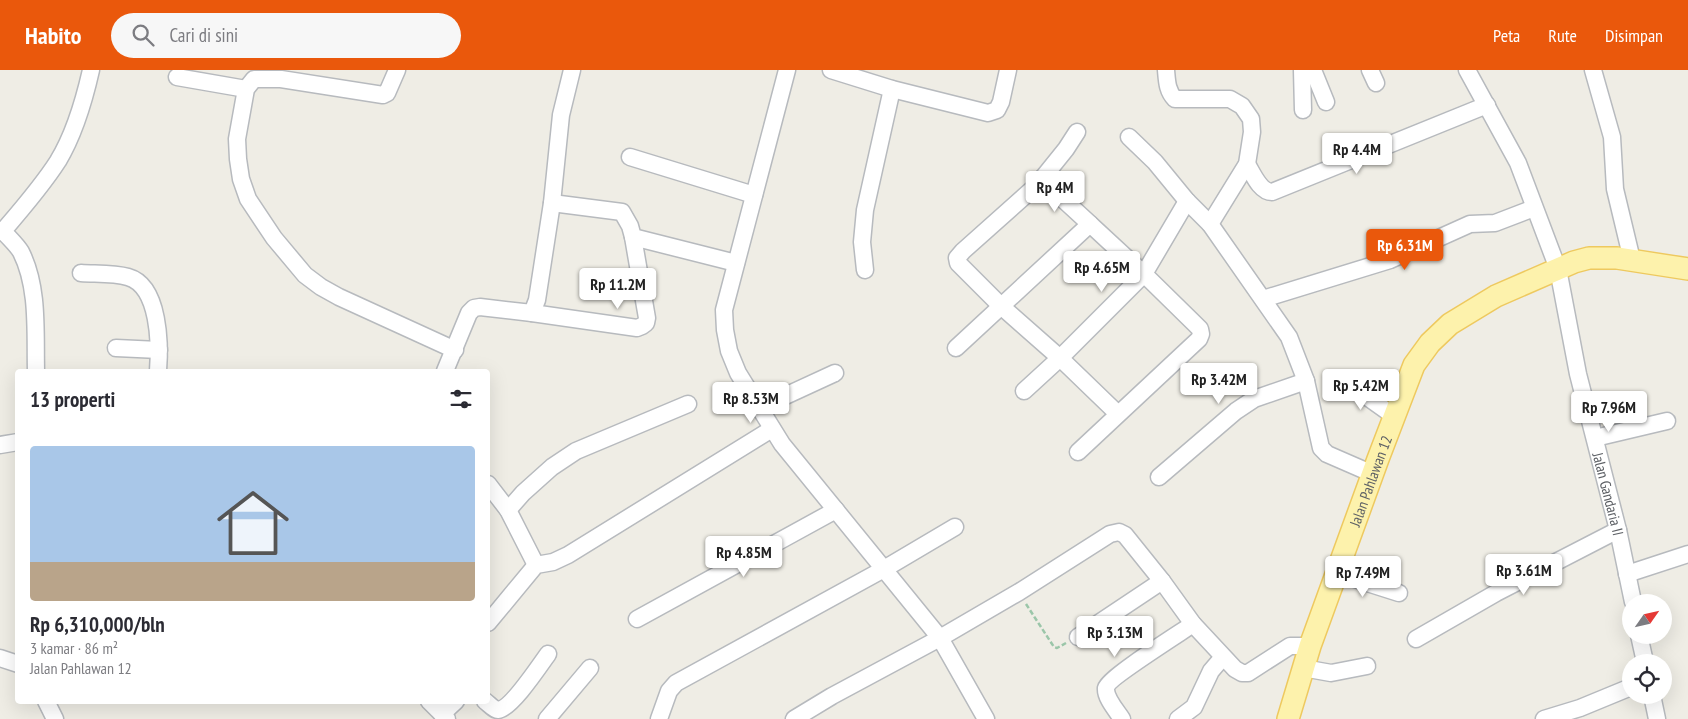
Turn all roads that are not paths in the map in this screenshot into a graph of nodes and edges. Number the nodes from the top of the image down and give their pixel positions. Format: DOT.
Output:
graph roads {
  1 [pos="91,70"];
  2 [pos="397,70"];
  3 [pos="572,70"];
  4 [pos="787,70"];
  5 [pos="831,70"];
  6 [pos="1008,70"];
  7 [pos="1166,70"];
  8 [pos="1302,70"];
  9 [pos="1313,70"];
  10 [pos="1467,70"];
  11 [pos="1593,70"];
  12 [pos="177,77"];
  13 [pos="246,89"];
  14 [pos="892,89"];
  15 [pos="1326,102"];
  16 [pos="1488,105"];
  17 [pos="1303,110"];
  18 [pos="1077,132"];
  19 [pos="1129,137"];
  20 [pos="630,157"];
  21 [pos="1247,164"];
  22 [pos="1042,179"];
  23 [pos="754,195"];
  24 [pos="1187,200"];
  25 [pos="552,203"];
  26 [pos="1534,208"];
  27 [pos="1090,224"];
  28 [pos="1210,224"];
  29 [pos="2,233"];
  30 [pos="633,237"];
  31 [pos="1632,260"];
  32 [pos="736,263"];
  33 [pos="1688,268"];
  34 [pos="1558,269"];
  35 [pos="865,270"];
  36 [pos="82,273"];
  37 [pos="1144,274"];
  38 [pos="1263,299"];
  39 [pos="1001,306"];
  40 [pos="532,313"];
  41 [pos="116,348"];
  42 [pos="956,348"];
  43 [pos="159,350"];
  44 [pos="455,350"];
  45 [pos="1060,358"];
  46 [pos="36,369"];
  47 [pos="158,369"];
  48 [pos="446,369"];
  49 [pos="835,373"];
  50 [pos="1306,381"];
  51 [pos="1343,382"];
  52 [pos="1024,391"];
  53 [pos="688,404"];
  54 [pos="760,408"];
  55 [pos="1118,414"];
  56 [pos="1394,416"];
  57 [pos="1667,421"];
  58 [pos="772,429"];
  59 [pos="1594,438"];
  60 [pos="15,442"];
  61 [pos="0,445"];
  62 [pos="1078,452"];
  63 [pos="1372,474"];
  64 [pos="1159,477"];
  65 [pos="490,487"];
  66 [pos="508,510"];
  67 [pos="836,510"];
  68 [pos="955,526"];
  69 [pos="1618,530"];
  70 [pos="1688,554"];
  71 [pos="536,565"];
  72 [pos="884,568"];
  73 [pos="1336,573"];
  74 [pos="1627,574"];
  75 [pos="1162,581"];
  76 [pos="1399,592"];
  77 [pos="1631,594"];
  78 [pos="638,619"];
  79 [pos="490,621"];
  80 [pos="1192,624"];
  81 [pos="1078,636"];
  82 [pos="940,638"];
  83 [pos="1416,639"];
  84 [pos="1310,646"];
  85 [pos="548,654"];
  86 [pos="1223,657"];
  87 [pos="0,658"];
  88 [pos="15,663"];
  89 [pos="1366,666"];
  90 [pos="590,668"];
  91 [pos="1303,668"];
  92 [pos="1622,691"];
  93 [pos="432,704"];
  94 [pos="454,704"];
  95 [pos="489,704"];
  96 [pos="1654,704"];
  97 [pos="445,717"];
  98 [pos="1293,717"];
  99 [pos="547,719"];
  100 [pos="659,719"];
  101 [pos="794,719"];
  102 [pos="986,719"];
  103 [pos="1122,719"];
  104 [pos="1178,719"];
  105 [pos="1544,719"];
  106 [pos="1658,719"];
  1 -- 29 [label="street"];
  2 -- 13 [label="street"];
  3 -- 25 [label="street"];
  4 -- 23 [label="street"];
  5 -- 14 [label="street"];
  6 -- 14 [label="street"];
  7 -- 21 [label="street"];
  8 -- 17 [label="street"];
  9 -- 15 [label="street"];
  10 -- 16 [label="street, Jalan Gandaria II"];
  11 -- 31 [label="street"];
  12 -- 13 [label="street"];
  13 -- 44 [label="street"];
  14 -- 35 [label="street"];
  16 -- 21 [label="street"];
  16 -- 26 [label="street, Jalan Gandaria II"];
  18 -- 22 [label="street"];
  19 -- 24 [label="street"];
  20 -- 23 [label="street"];
  21 -- 28 [label="street"];
  22 -- 27 [label="street"];
  22 -- 39 [label="street"];
  23 -- 32 [label="street"];
  24 -- 28 [label="street"];
  24 -- 37 [label="street"];
  25 -- 30 [label="street"];
  25 -- 40 [label="street"];
  26 -- 34 [label="street, Jalan Gandaria II"];
  26 -- 38 [label="street"];
  27 -- 37 [label="street"];
  27 -- 39 [label="street"];
  28 -- 38 [label="street"];
  29 -- 46 [label="street"];
  30 -- 32 [label="street"];
  30 -- 40 [label="street"];
  31 -- 33 [label="main road, Jalan Pahlawan 12"];
  31 -- 34 [label="main road, Jalan Pahlawan 12"];
  32 -- 54 [label="street"];
  34 -- 56 [label="main road, Jalan Pahlawan 12"];
  34 -- 59 [label="street, Jalan Gandaria II"];
  36 -- 43 [label="street"];
  37 -- 45 [label="street"];
  37 -- 55 [label="street"];
  38 -- 50 [label="street"];
  39 -- 42 [label="street"];
  39 -- 45 [label="street"];
  40 -- 44 [label="street"];
  41 -- 43 [label="street"];
  43 -- 47 [label="street"];
  44 -- 48 [label="street"];
  45 -- 52 [label="street"];
  45 -- 55 [label="street"];
  49 -- 54 [label="street"];
  50 -- 63 [label="street"];
  50 -- 64 [label="street"];
  51 -- 56 [label="street"];
  53 -- 66 [label="street"];
  54 -- 58 [label="street"];
  55 -- 62 [label="street"];
  56 -- 63 [label="main road, Jalan Pahlawan 12"];
  57 -- 59 [label="street"];
  58 -- 67 [label="street"];
  58 -- 71 [label="street"];
  59 -- 69 [label="street, Jalan Gandaria II"];
  60 -- 61 [label="street"];
  63 -- 73 [label="main road, Jalan Pahlawan 12"];
  65 -- 66 [label="street"];
  66 -- 71 [label="street"];
  67 -- 72 [label="street"];
  67 -- 78 [label="street"];
  68 -- 72 [label="street"];
  69 -- 74 [label="street, Jalan Gandaria II"];
  69 -- 83 [label="street"];
  70 -- 74 [label="street"];
  71 -- 79 [label="street"];
  72 -- 82 [label="street"];
  72 -- 100 [label="street"];
  73 -- 76 [label="street"];
  73 -- 84 [label="main road, Jalan Pahlawan 12"];
  74 -- 77 [label="street, Jalan Gandaria II"];
  75 -- 80 [label="street"];
  75 -- 81 [label="street"];
  75 -- 82 [label="street"];
  80 -- 86 [label="street"];
  80 -- 103 [label="street"];
  82 -- 101 [label="street"];
  82 -- 102 [label="street"];
  84 -- 86 [label="street"];
  84 -- 91 [label="main road, Jalan Pahlawan 12"];
  85 -- 95 [label="street"];
  86 -- 104 [label="street"];
  87 -- 88 [label="street"];
  89 -- 91 [label="street"];
  90 -- 99 [label="street"];
  91 -- 98 [label="main road, Jalan Pahlawan 12"];
  92 -- 105 [label="street"];
  93 -- 97 [label="street"];
  94 -- 97 [label="street"];
  96 -- 106 [label="street"];
}
